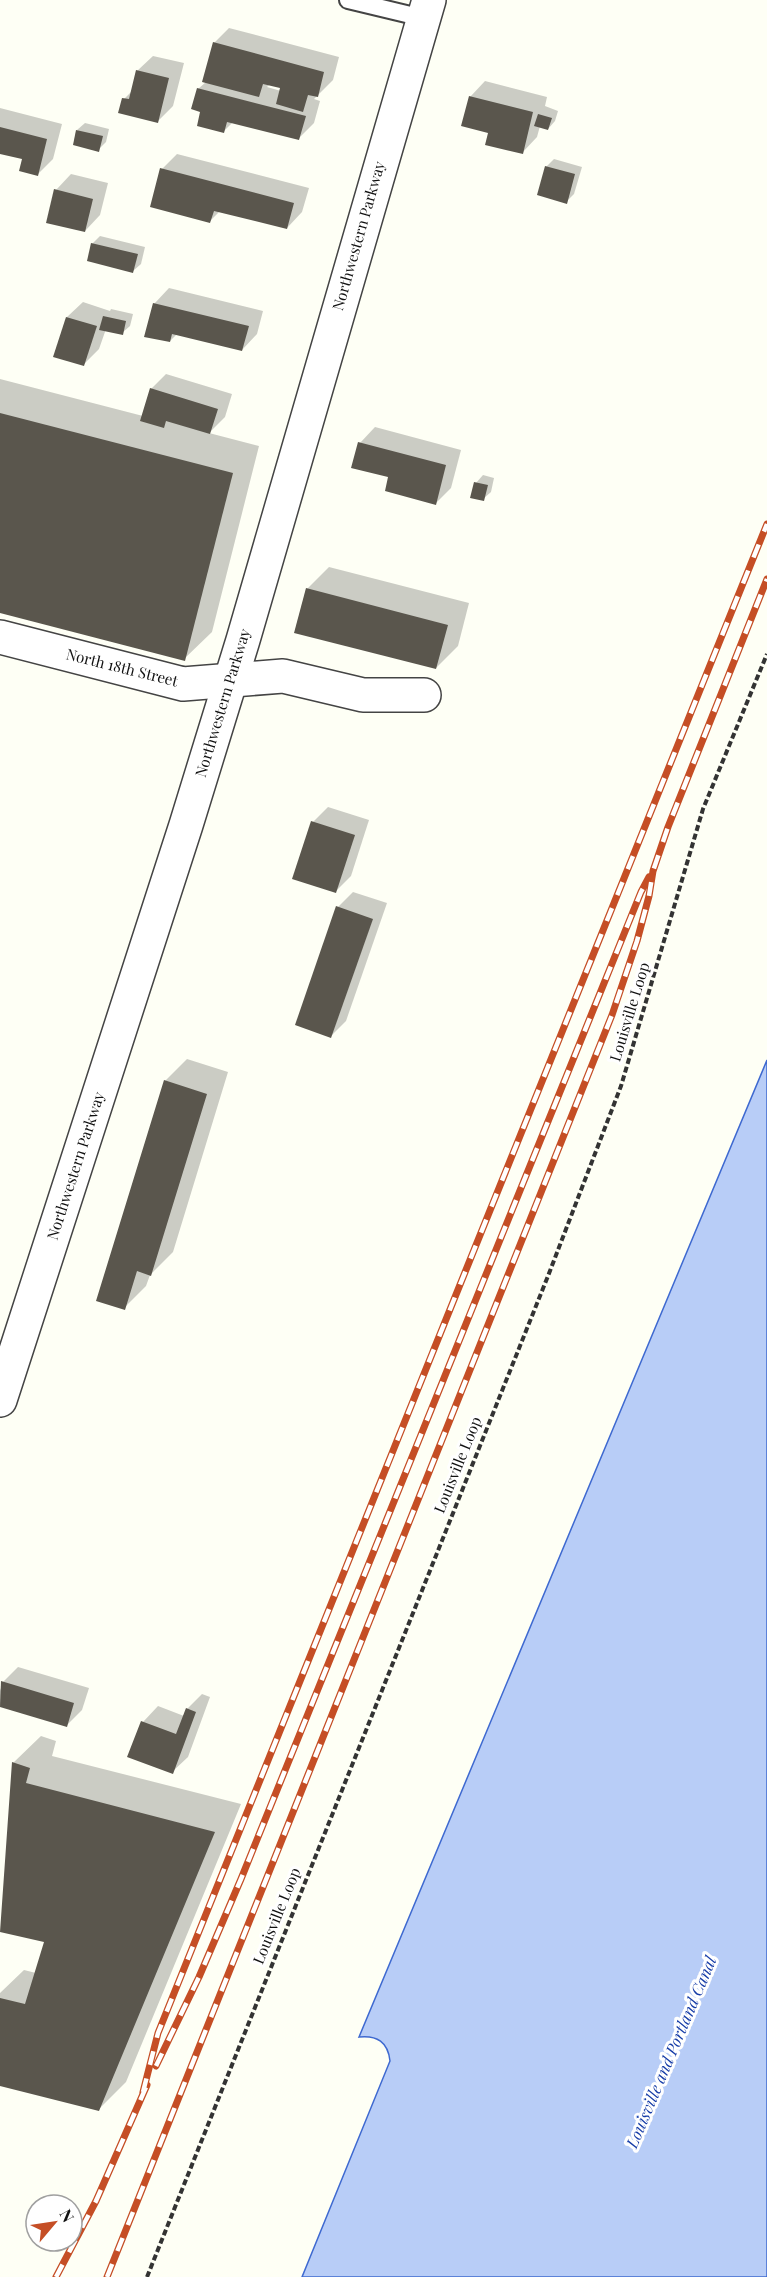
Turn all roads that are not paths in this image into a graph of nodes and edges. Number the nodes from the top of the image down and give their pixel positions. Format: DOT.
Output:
graph roads {
  1 [pos="348,0"];
  2 [pos="426,9"];
  3 [pos="0,637"];
  4 [pos="230,680"];
  5 [pos="424,694"];
  6 [pos="0,1400"];
  1 -- 2 [label="lane"];
  2 -- 4 [label="street, Northwestern Parkway"];
  3 -- 4 [label="street, North 18th Street"];
  4 -- 5 [label="street, North 18th Street"];
  4 -- 6 [label="street, Northwestern Parkway"];
}
